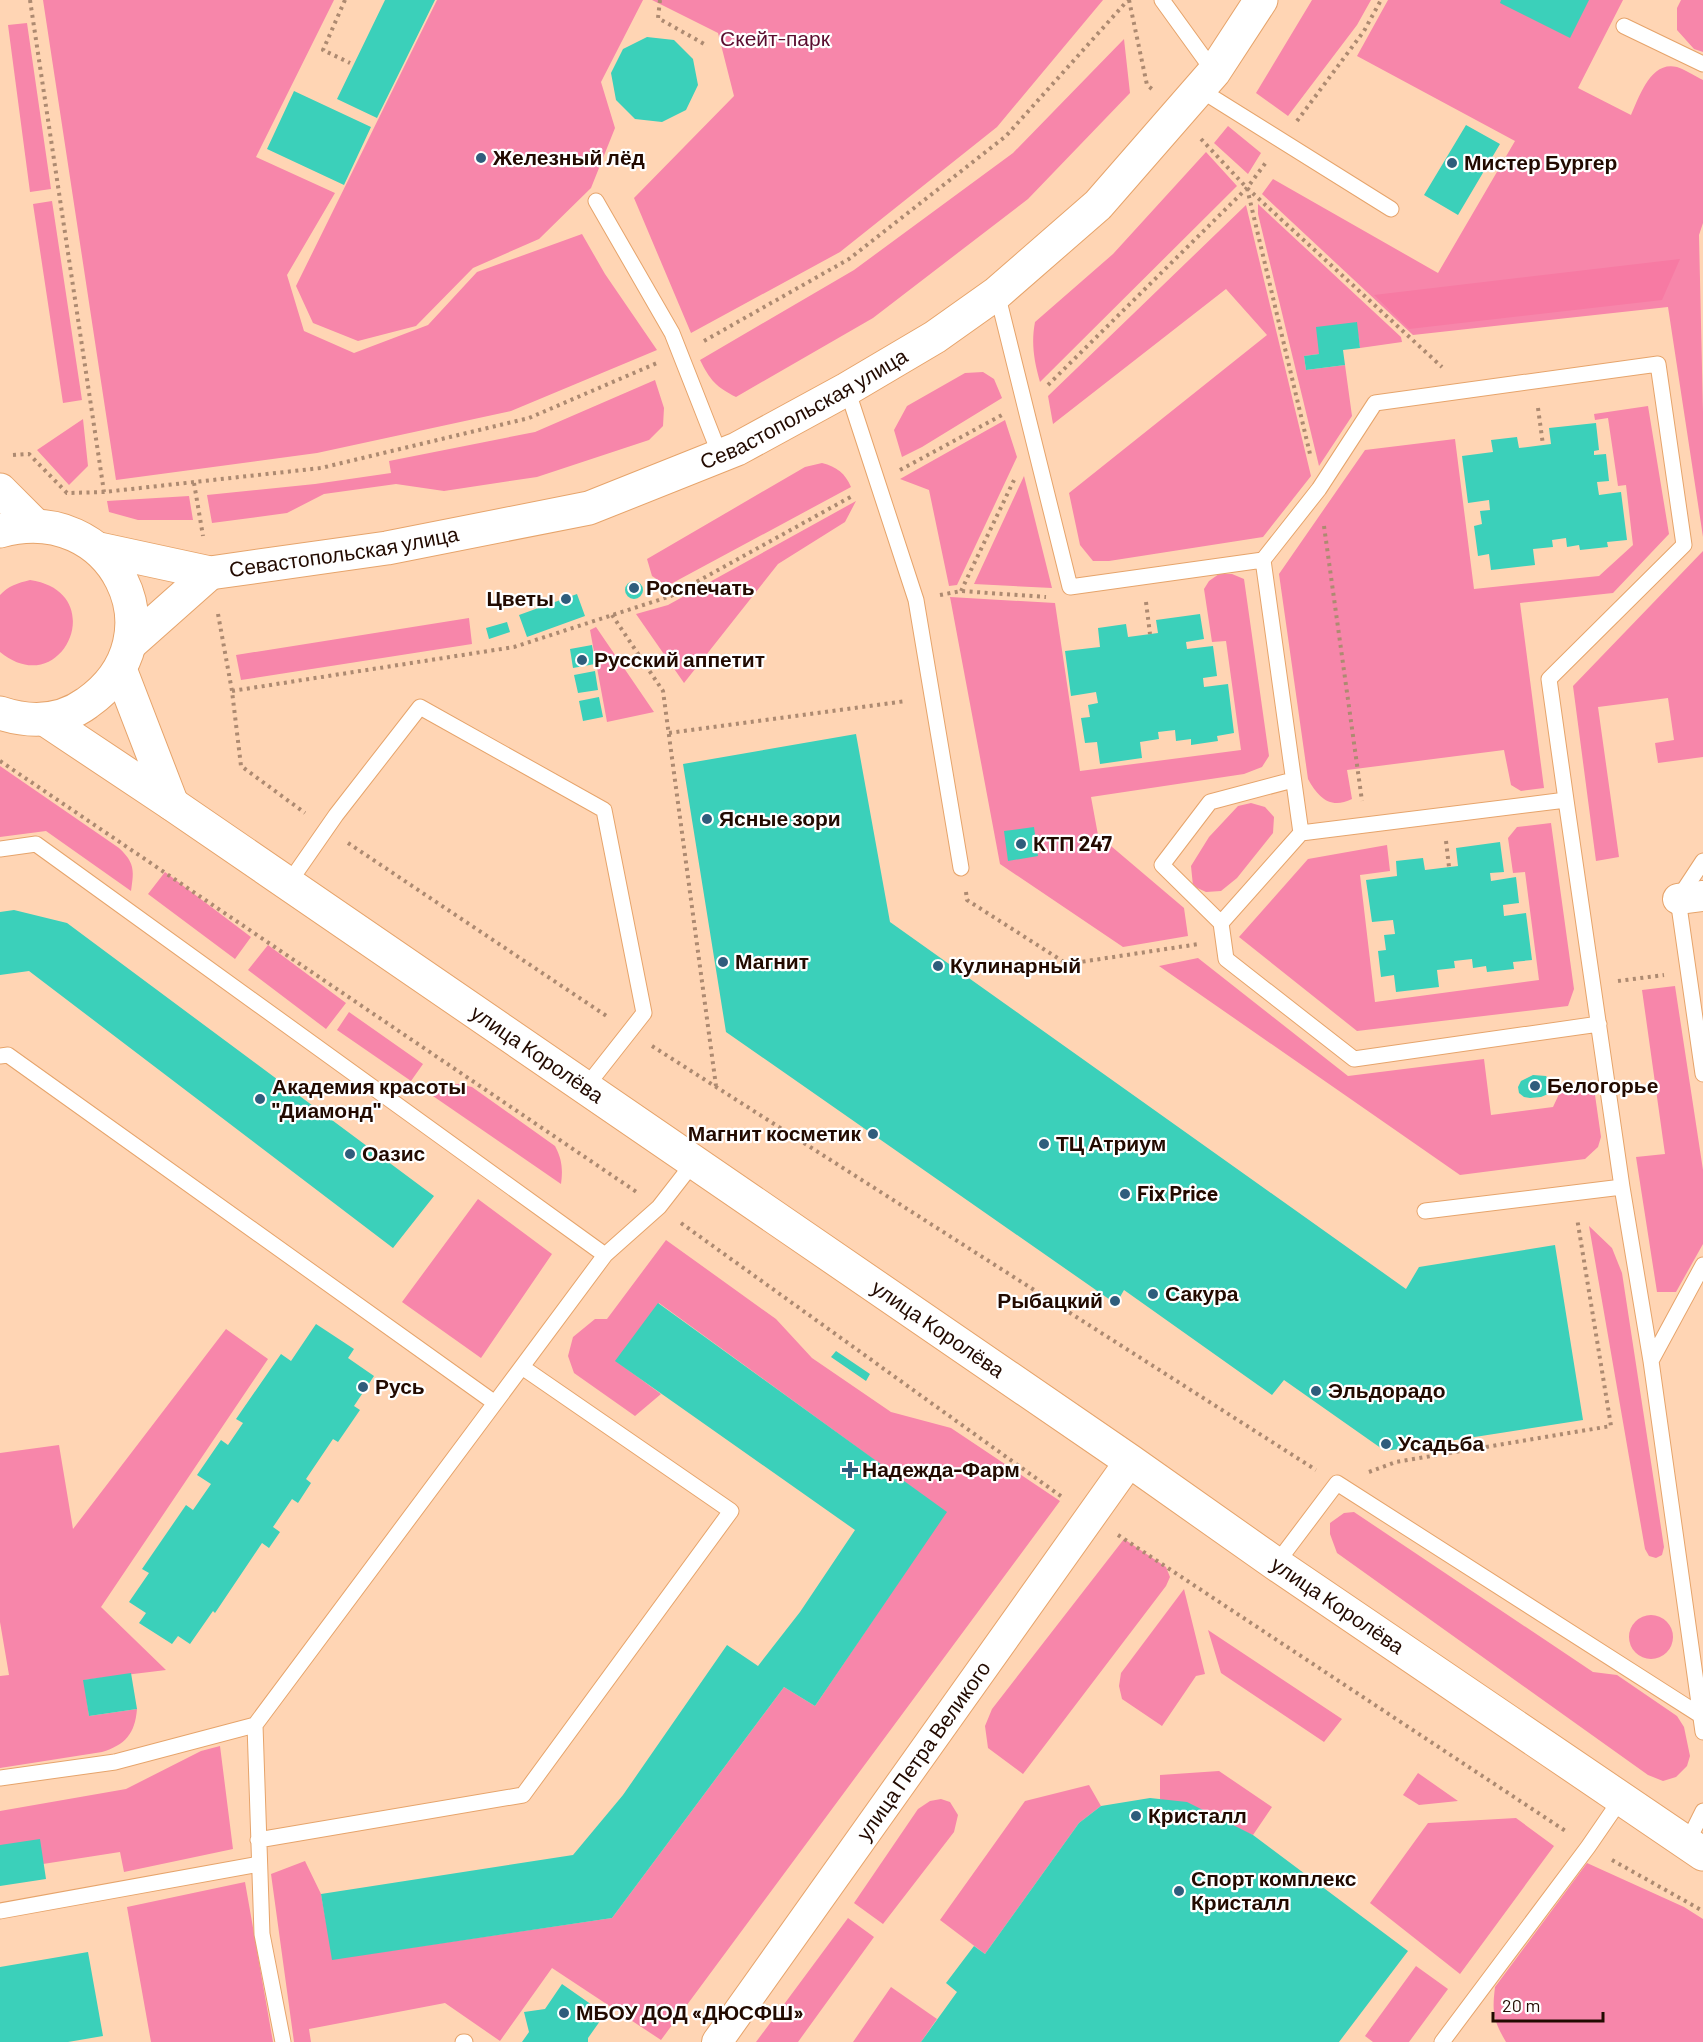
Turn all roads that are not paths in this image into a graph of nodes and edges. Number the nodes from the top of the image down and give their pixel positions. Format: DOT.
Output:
graph roads {
  1 [pos="1162,0"];
  2 [pos="1261,0"];
  3 [pos="1624,26"];
  4 [pos="1703,64"];
  5 [pos="1206,81"];
  6 [pos="596,201"];
  7 [pos="1391,209"];
  8 [pos="997,293"];
  9 [pos="847,389"];
  10 [pos="720,455"];
  11 [pos="0,490"];
  12 [pos="35,525"];
  13 [pos="0,531"];
  14 [pos="99,549"];
  15 [pos="1263,560"];
  16 [pos="210,573"];
  17 [pos="125,657"];
  18 [pos="0,713"];
  19 [pos="46,720"];
  20 [pos="1293,780"];
  21 [pos="1566,800"];
  22 [pos="172,804"];
  23 [pos="1301,833"];
  24 [pos="0,849"];
  25 [pos="1703,861"];
  26 [pos="961,868"];
  27 [pos="288,884"];
  28 [pos="1691,898"];
  29 [pos="1221,923"];
  30 [pos="1599,1024"];
  31 [pos="0,1056"];
  32 [pos="1703,1074"];
  33 [pos="585,1088"];
  34 [pos="694,1162"];
  35 [pos="1622,1187"];
  36 [pos="1425,1211"];
  37 [pos="605,1255"];
  38 [pos="1703,1265"];
  39 [pos="1651,1361"];
  40 [pos="522,1368"];
  41 [pos="495,1403"];
  42 [pos="1130,1461"];
  43 [pos="1276,1564"];
  44 [pos="1701,1715"];
  45 [pos="255,1725"];
  46 [pos="1703,1732"];
  47 [pos="0,1778"];
  48 [pos="1621,1799"];
  49 [pos="1703,1812"];
  50 [pos="258,1840"];
  51 [pos="1695,1849"];
  52 [pos="259,1864"];
  53 [pos="0,1911"];
  54 [pos="283,2042"];
  55 [pos="717,2042"];
  56 [pos="1442,2042"];
  1 -- 5 [label="lane"];
  2 -- 5 [label="main road, Севастопольская улица"];
  3 -- 4 [label="lane"];
  5 -- 7 [label="lane"];
  5 -- 8 [label="main road, Севастопольская улица"];
  6 -- 10 [label="lane"];
  8 -- 9 [label="main road, Севастопольская улица"];
  8 -- 15 [label="lane"];
  9 -- 10 [label="main road, Севастопольская улица"];
  9 -- 26 [label="lane"];
  10 -- 16 [label="main road, Севастопольская улица"];
  11 -- 12 [label="main road"];
  12 -- 13 [label="main road"];
  12 -- 14 [label="main road"];
  14 -- 16 [label="main road, Севастопольская улица"];
  14 -- 17 [label="main road"];
  15 -- 20 [label="lane"];
  15 -- 21 [label="lane"];
  16 -- 17 [label="main road, Севастопольская улица"];
  17 -- 19 [label="main road, Севастопольская улица"];
  17 -- 22 [label="main road"];
  18 -- 19 [label="main road"];
  19 -- 22 [label="main road, улица Королёва"];
  20 -- 23 [label="lane"];
  20 -- 29 [label="lane"];
  21 -- 23 [label="lane"];
  21 -- 30 [label="lane"];
  22 -- 27 [label="main road, улица Королёва"];
  23 -- 29 [label="lane"];
  24 -- 37 [label="lane"];
  25 -- 28 [label="lane"];
  27 -- 33 [label="main road, улица Королёва"];
  27 -- 33 [label="lane"];
  28 -- 32 [label="lane"];
  29 -- 30 [label="lane"];
  30 -- 35 [label="lane"];
  31 -- 41 [label="lane"];
  33 -- 34 [label="main road, улица Королёва"];
  34 -- 37 [label="lane"];
  34 -- 42 [label="main road, улица Королёва"];
  35 -- 36 [label="lane"];
  35 -- 39 [label="lane"];
  37 -- 40 [label="lane"];
  38 -- 39 [label="lane"];
  39 -- 44 [label="lane"];
  40 -- 41 [label="lane"];
  40 -- 50 [label="lane"];
  41 -- 45 [label="lane"];
  42 -- 43 [label="main road, улица Королёва"];
  42 -- 55 [label="street, улица Петра Великого"];
  43 -- 44 [label="lane"];
  43 -- 48 [label="main road, улица Королёва"];
  44 -- 46 [label="lane"];
  45 -- 47 [label="lane"];
  45 -- 50 [label="lane"];
  48 -- 51 [label="main road, улица Королёва"];
  48 -- 56 [label="lane"];
  49 -- 51 [label="lane"];
  50 -- 52 [label="lane"];
  52 -- 53 [label="lane"];
  52 -- 54 [label="lane"];
}
